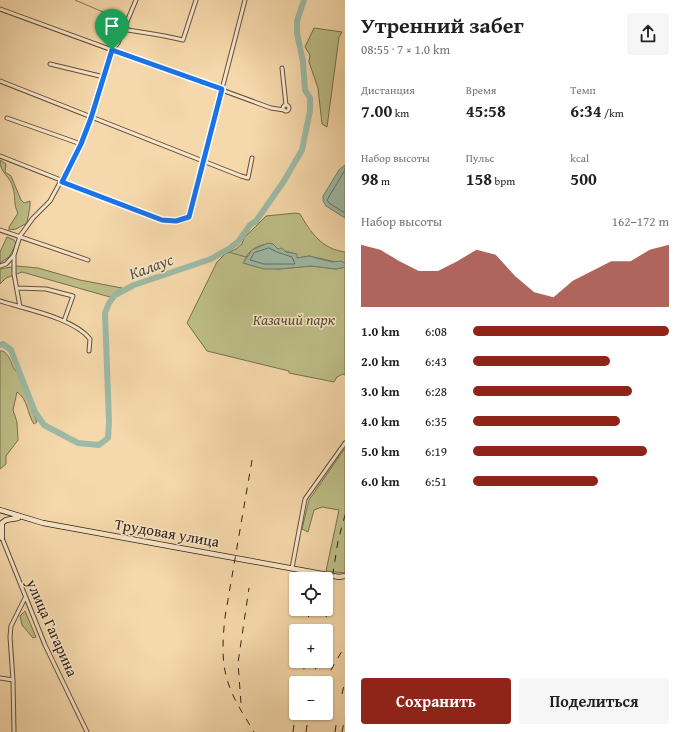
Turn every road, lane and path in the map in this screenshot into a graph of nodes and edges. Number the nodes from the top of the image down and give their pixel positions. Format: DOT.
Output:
graph roads {
  1 [pos="136,0"];
  2 [pos="196,0"];
  3 [pos="245,0"];
  4 [pos="0,9"];
  5 [pos="126,27"];
  6 [pos="112,50"];
  7 [pos="50,64"];
  8 [pos="282,68"];
  9 [pos="104,77"];
  10 [pos="0,81"];
  11 [pos="222,89"];
  12 [pos="7,118"];
  13 [pos="91,118"];
  14 [pos="81,144"];
  15 [pos="0,156"];
  16 [pos="252,158"];
  17 [pos="203,160"];
  18 [pos="62,182"];
  19 [pos="0,230"];
  20 [pos="20,236"];
  21 [pos="14,255"];
  22 [pos="88,260"];
  23 [pos="0,266"];
  24 [pos="17,288"];
  25 [pos="0,301"];
  26 [pos="20,307"];
  27 [pos="64,321"];
  28 [pos="89,351"];
  29 [pos="345,443"];
  30 [pos="0,510"];
  31 [pos="21,518"];
  32 [pos="0,532"];
  33 [pos="2,538"];
  34 [pos="292,568"];
  35 [pos="345,576"];
  36 [pos="25,598"];
  37 [pos="0,678"];
  38 [pos="13,680"];
  39 [pos="14,732"];
  40 [pos="87,732"];
  1 -- 5 [label="street"];
  2 -- 5 [label="street"];
  3 -- 11 [label="street"];
  4 -- 6 [label="street"];
  5 -- 6 [label="street"];
  6 -- 9 [label="street"];
  6 -- 11 [label="street"];
  7 -- 9 [label="street"];
  8 -- 11 [label="street"];
  9 -- 13 [label="street"];
  10 -- 13 [label="street"];
  11 -- 17 [label="street"];
  12 -- 14 [label="street"];
  13 -- 14 [label="street"];
  13 -- 17 [label="street"];
  14 -- 18 [label="street"];
  15 -- 18 [label="street"];
  16 -- 17 [label="street"];
  17 -- 18 [label="street"];
  18 -- 20 [label="street"];
  19 -- 20 [label="street"];
  20 -- 21 [label="street"];
  20 -- 22 [label="street"];
  21 -- 23 [label="street"];
  21 -- 24 [label="street"];
  24 -- 26 [label="street"];
  24 -- 27 [label="street"];
  25 -- 26 [label="street"];
  26 -- 27 [label="street"];
  27 -- 28 [label="street"];
  29 -- 34 [label="street"];
  30 -- 31 [label="main road, Трудовая улица"];
  31 -- 33 [label="main road"];
  31 -- 34 [label="main road, Трудовая улица"];
  32 -- 33 [label="main road, улица Гагарина"];
  33 -- 36 [label="street, улица Гагарина"];
  34 -- 35 [label="main road, Трудовая улица"];
  36 -- 38 [label="street"];
  36 -- 40 [label="street, улица Гагарина"];
  37 -- 38 [label="street"];
  38 -- 39 [label="street"];
}
